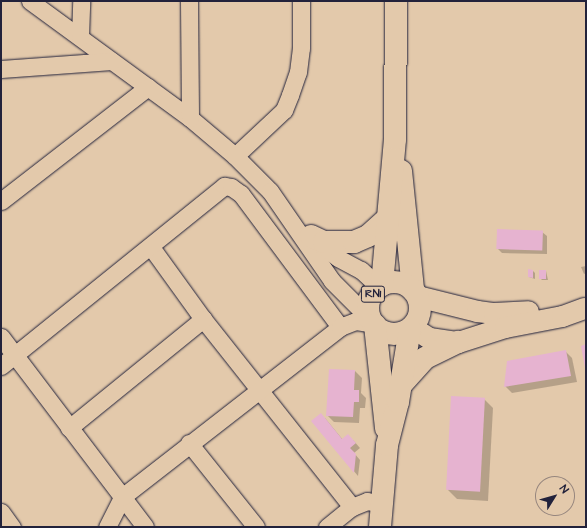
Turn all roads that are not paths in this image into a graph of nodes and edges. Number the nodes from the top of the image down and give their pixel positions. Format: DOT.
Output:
graph roads {
  1 [pos="30,1"];
  2 [pos="81,1"];
  3 [pos="189,1"];
  4 [pos="301,1"];
  5 [pos="396,1"];
  6 [pos="80,37"];
  7 [pos="112,61"];
  8 [pos="1,69"];
  9 [pos="148,87"];
  10 [pos="190,118"];
  11 [pos="395,139"];
  12 [pos="235,156"];
  13 [pos="1,201"];
  14 [pos="284,210"];
  15 [pos="389,217"];
  16 [pos="311,236"];
  17 [pos="151,247"];
  18 [pos="380,286"];
  19 [pos="415,293"];
  20 [pos="585,307"];
  21 [pos="204,319"];
  22 [pos="374,324"];
  23 [pos="340,327"];
  24 [pos="411,328"];
  25 [pos="1,337"];
  26 [pos="458,342"];
  27 [pos="15,355"];
  28 [pos="1,366"];
  29 [pos="400,386"];
  30 [pos="259,389"];
  31 [pos="69,428"];
  32 [pos="189,443"];
  33 [pos="387,445"];
  34 [pos="122,497"];
  35 [pos="382,504"];
  36 [pos="352,507"];
  37 [pos="1,512"];
  38 [pos="12,527"];
  39 [pos="107,527"];
  40 [pos="145,527"];
  41 [pos="256,527"];
  42 [pos="327,527"];
  43 [pos="380,527"];
  1 -- 6 [label="street"];
  2 -- 6 [label="street"];
  3 -- 10 [label="street"];
  4 -- 12 [label="street"];
  5 -- 11 [label="main road, RN1"];
  6 -- 7 [label="street"];
  7 -- 8 [label="street"];
  7 -- 9 [label="street"];
  9 -- 10 [label="street"];
  9 -- 13 [label="street"];
  10 -- 12 [label="street"];
  11 -- 15 [label="main road, RN1"];
  11 -- 19 [label="main road, RN1"];
  12 -- 14 [label="street"];
  14 -- 16 [label="street"];
  14 -- 22 [label="street"];
  15 -- 16 [label="main road"];
  15 -- 18 [label="main road, RN1"];
  16 -- 18 [label="street"];
  17 -- 21 [label="street"];
  17 -- 23 [label="street"];
  17 -- 27 [label="street"];
  18 -- 19 [label="main road, RN1"];
  18 -- 22 [label="main road, RN1"];
  19 -- 20 [label="street"];
  19 -- 24 [label="main road, RN1"];
  20 -- 26 [label="street"];
  21 -- 30 [label="street"];
  21 -- 31 [label="street"];
  22 -- 23 [label="street"];
  22 -- 24 [label="main road"];
  22 -- 33 [label="main road, RN1"];
  23 -- 30 [label="street"];
  24 -- 26 [label="street"];
  24 -- 29 [label="main road, RN1"];
  25 -- 27 [label="street"];
  26 -- 29 [label="main road"];
  27 -- 28 [label="street"];
  27 -- 31 [label="street"];
  29 -- 33 [label="main road, RN1"];
  30 -- 32 [label="street"];
  30 -- 36 [label="street"];
  31 -- 34 [label="street"];
  32 -- 34 [label="street"];
  32 -- 41 [label="street"];
  33 -- 35 [label="main road, RN1"];
  34 -- 39 [label="street"];
  34 -- 40 [label="street"];
  35 -- 36 [label="street"];
  35 -- 43 [label="main road, RN1"];
  36 -- 42 [label="street"];
  37 -- 38 [label="street"];
}
